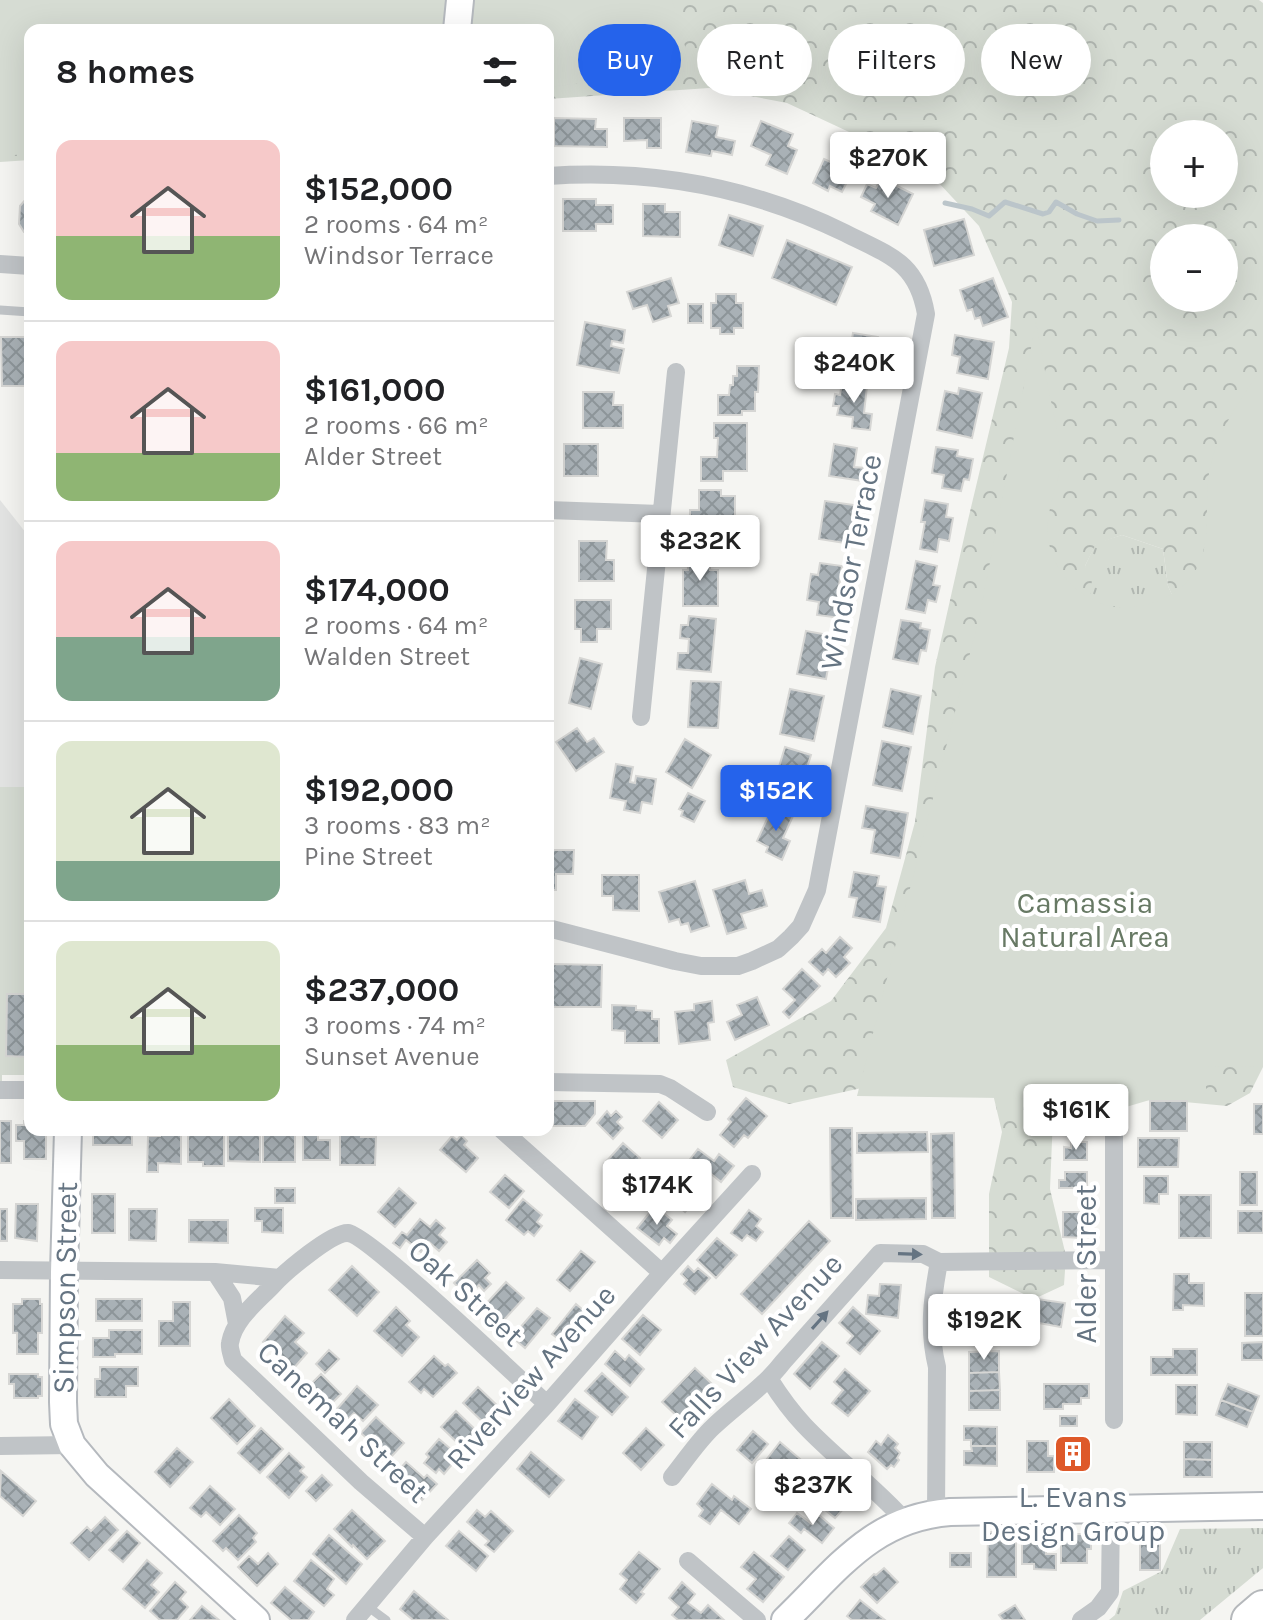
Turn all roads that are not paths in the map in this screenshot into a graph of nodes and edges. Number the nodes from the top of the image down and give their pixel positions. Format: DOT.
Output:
graph roads {
  1 [pos="460,0"];
  2 [pos="458,24"];
  3 [pos="554,176"];
  4 [pos="0,264"];
  5 [pos="24,266"];
  6 [pos="0,310"];
  7 [pos="24,312"];
  8 [pos="676,372"];
  9 [pos="554,510"];
  10 [pos="660,514"];
  11 [pos="641,717"];
  12 [pos="554,930"];
  13 [pos="554,1082"];
  14 [pos="0,1090"];
  15 [pos="24,1090"];
  16 [pos="1114,1109"];
  17 [pos="707,1112"];
  18 [pos="68,1136"];
  19 [pos="509,1136"];
  20 [pos="752,1174"];
  21 [pos="1114,1260"];
  22 [pos="939,1262"];
  23 [pos="0,1270"];
  24 [pos="64,1272"];
  25 [pos="215,1272"];
  26 [pos="662,1273"];
  27 [pos="280,1278"];
  28 [pos="237,1324"];
  29 [pos="770,1380"];
  30 [pos="547,1404"];
  31 [pos="1114,1420"];
  32 [pos="72,1445"];
  33 [pos="0,1446"];
  34 [pos="672,1477"];
  35 [pos="1263,1506"];
  36 [pos="1111,1509"];
  37 [pos="936,1513"];
  38 [pos="905,1521"];
  39 [pos="425,1537"];
  40 [pos="688,1561"];
  41 [pos="1263,1608"];
  42 [pos="361,1613"];
  43 [pos="256,1620"];
  44 [pos="386,1620"];
  45 [pos="757,1620"];
  46 [pos="785,1620"];
  47 [pos="1081,1620"];
  48 [pos="1249,1620"];
  1 -- 2 [label="street"];
  3 -- 12 [label="street, Windsor Terrace"];
  4 -- 5 [label="street"];
  6 -- 7 [label="lane"];
  8 -- 10 [label="street"];
  9 -- 10 [label="street"];
  10 -- 11 [label="street"];
  13 -- 17 [label="street"];
  14 -- 15 [label="street"];
  16 -- 21 [label="street, Alder Street"];
  18 -- 24 [label="street, Simpson Street"];
  19 -- 26 [label="street"];
  20 -- 26 [label="street, Riverview Avenue"];
  21 -- 22 [label="street"];
  21 -- 31 [label="street, Alder Street"];
  29 -- 22 [label="street, Falls View Avenue, one-way"];
  22 -- 37 [label="street"];
  23 -- 24 [label="street"];
  24 -- 25 [label="street"];
  24 -- 32 [label="street, Simpson Street"];
  25 -- 27 [label="street"];
  25 -- 28 [label="street"];
  26 -- 30 [label="street, Riverview Avenue"];
  27 -- 28 [label="street"];
  27 -- 30 [label="street, Oak Street"];
  28 -- 39 [label="street, Canemah Street"];
  29 -- 34 [label="street, Falls View Avenue"];
  29 -- 38 [label="street"];
  30 -- 39 [label="street, Riverview Avenue"];
  32 -- 33 [label="street"];
  32 -- 43 [label="street"];
  35 -- 36 [label="street"];
  36 -- 37 [label="street"];
  36 -- 47 [label="street"];
  37 -- 38 [label="street"];
  38 -- 46 [label="street"];
  39 -- 42 [label="street, Riverview Avenue"];
  40 -- 45 [label="street"];
  41 -- 48 [label="highway"];
  42 -- 44 [label="lane"];
}
